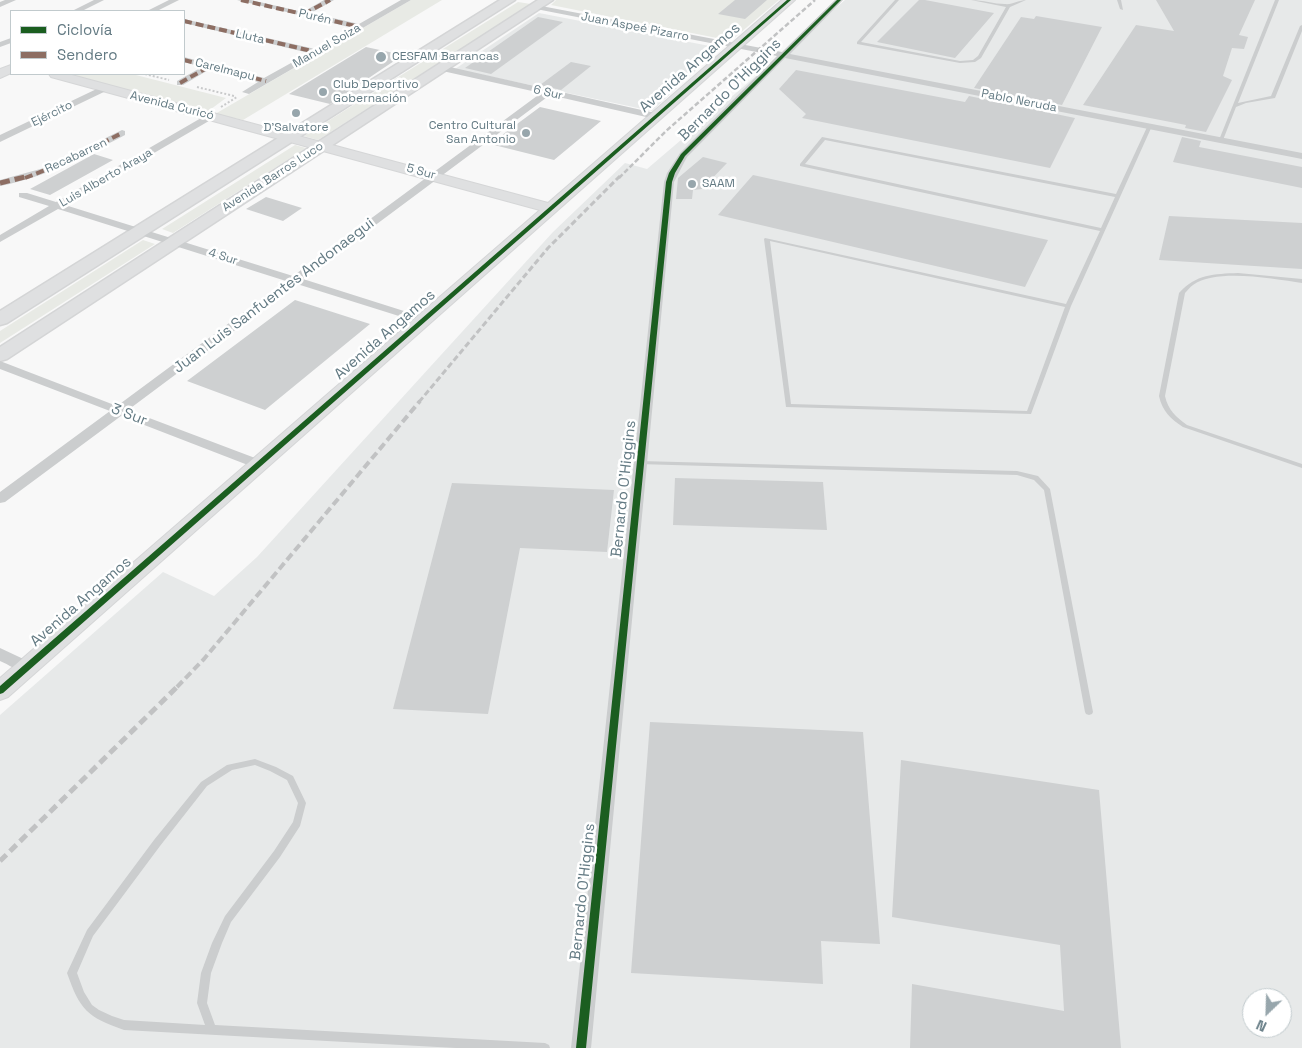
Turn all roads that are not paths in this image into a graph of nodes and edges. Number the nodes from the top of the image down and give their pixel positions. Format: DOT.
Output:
graph roads {
  1 [pos="12,0"];
  2 [pos="100,0"];
  3 [pos="175,0"];
  4 [pos="330,0"];
  5 [pos="407,0"];
  6 [pos="505,0"];
  7 [pos="788,0"];
  8 [pos="839,0"];
  9 [pos="897,0"];
  10 [pos="973,0"];
  11 [pos="1024,0"];
  12 [pos="1119,0"];
  13 [pos="1277,0"];
  14 [pos="247,1"];
  15 [pos="536,2"];
  16 [pos="0,5"];
  17 [pos="1008,6"];
  18 [pos="1122,9"];
  19 [pos="78,10"];
  20 [pos="153,10"];
  21 [pos="304,14"];
  22 [pos="185,21"];
  23 [pos="1302,26"];
  24 [pos="360,27"];
  25 [pos="735,46"];
  26 [pos="316,52"];
  27 [pos="784,55"];
  28 [pos="185,60"];
  29 [pos="210,66"];
  30 [pos="441,68"];
  31 [pos="58,75"];
  32 [pos="266,81"];
  33 [pos="180,83"];
  34 [pos="104,88"];
  35 [pos="246,92"];
  36 [pos="547,93"];
  37 [pos="1235,106"];
  38 [pos="212,116"];
  39 [pos="655,116"];
  40 [pos="1150,126"];
  41 [pos="122,134"];
  42 [pos="290,137"];
  43 [pos="0,139"];
  44 [pos="1221,140"];
  45 [pos="322,146"];
  46 [pos="1302,156"];
  47 [pos="435,176"];
  48 [pos="0,183"];
  49 [pos="23,195"];
  50 [pos="1118,196"];
  51 [pos="58,206"];
  52 [pos="550,208"];
  53 [pos="1103,230"];
  54 [pos="140,231"];
  55 [pos="0,239"];
  56 [pos="174,242"];
  57 [pos="296,280"];
  58 [pos="1302,281"];
  59 [pos="1068,306"];
  60 [pos="0,320"];
  61 [pos="422,320"];
  62 [pos="0,355"];
  63 [pos="0,365"];
  64 [pos="118,412"];
  65 [pos="640,463"];
  66 [pos="258,464"];
  67 [pos="1302,466"];
  68 [pos="0,499"];
  69 [pos="0,654"];
  70 [pos="27,667"];
  71 [pos="0,691"];
  72 [pos="1090,712"];
  73 [pos="212,1029"];
  74 [pos="545,1048"];
  75 [pos="581,1048"];
  1 -- 16 [label="street"];
  2 -- 19 [label="street"];
  3 -- 20 [label="street"];
  4 -- 21 [label="street"];
  5 -- 24 [label="street, Manuel Soiza"];
  6 -- 42 [label="main road, Avenida Barros Luco"];
  7 -- 25 [label="street, Avenida Angamos"];
  8 -- 27 [label="street, Bernardo O'Higgins"];
  9 -- 17 [label="lane"];
  10 -- 17 [label="lane"];
  11 -- 17 [label="lane"];
  12 -- 18 [label="lane"];
  13 -- 37 [label="lane"];
  14 -- 21 [label="street, Purén"];
  15 -- 25 [label="street, Juan Aspeé Pizarro"];
  15 -- 30 [label="main road, Avenida Barros Luco"];
  21 -- 24 [label="street, Purén"];
  22 -- 26 [label="street, Lluta"];
  23 -- 37 [label="lane"];
  24 -- 26 [label="street, Manuel Soiza"];
  25 -- 27 [label="street, Pablo Neruda"];
  25 -- 39 [label="street, Avenida Angamos"];
  26 -- 32 [label="street, Manuel Soiza"];
  27 -- 40 [label="street, Pablo Neruda"];
  27 -- 65 [label="street, Bernardo O'Higgins"];
  28 -- 29 [label="street, Carelmapu"];
  29 -- 32 [label="street, Carelmapu"];
  29 -- 33 [label="street"];
  30 -- 36 [label="street, 6 Sur"];
  30 -- 45 [label="main road, Avenida Barros Luco"];
  31 -- 34 [label="street, Avenida Curicó"];
  32 -- 35 [label="street, Manuel Soiza"];
  34 -- 38 [label="street, Avenida Curicó"];
  34 -- 43 [label="street, Ejército"];
  36 -- 39 [label="street, 6 Sur"];
  36 -- 47 [label="street, Juan Luis Sanfuentes Andonaegui"];
  37 -- 44 [label="lane"];
  38 -- 42 [label="street, Avenida Curicó"];
  38 -- 51 [label="street, Luis Alberto Araya"];
  39 -- 52 [label="street, Avenida Angamos"];
  40 -- 44 [label="street, Pablo Neruda"];
  40 -- 50 [label="lane"];
  41 -- 48 [label="street, Recabarren"];
  42 -- 45 [label="street, 5 Sur"];
  42 -- 54 [label="main road, Avenida Barros Luco"];
  44 -- 46 [label="street, Pablo Neruda"];
  45 -- 47 [label="street, 5 Sur"];
  45 -- 56 [label="main road, Avenida Barros Luco"];
  47 -- 52 [label="street, 5 Sur"];
  47 -- 57 [label="street, Juan Luis Sanfuentes Andonaegui"];
  49 -- 51 [label="street, 4 Sur"];
  50 -- 53 [label="lane"];
  50 -- 53 [label="lane"];
  51 -- 54 [label="street, 4 Sur"];
  51 -- 55 [label="street, Luis Alberto Araya"];
  52 -- 61 [label="street, Avenida Angamos"];
  53 -- 59 [label="lane"];
  54 -- 56 [label="street, 4 Sur"];
  54 -- 60 [label="main road, Avenida Barros Luco"];
  56 -- 57 [label="street, 4 Sur"];
  56 -- 62 [label="main road, Avenida Barros Luco"];
  57 -- 61 [label="street, 4 Sur"];
  57 -- 64 [label="street, Juan Luis Sanfuentes Andonaegui"];
  58 -- 67 [label="lane"];
  59 -- 59 [label="lane"];
  61 -- 66 [label="street, Avenida Angamos"];
  63 -- 64 [label="street, 3 Sur"];
  64 -- 66 [label="street, 3 Sur"];
  64 -- 68 [label="street, Juan Luis Sanfuentes Andonaegui"];
  65 -- 72 [label="lane"];
  65 -- 75 [label="street, Bernardo O'Higgins"];
  66 -- 70 [label="street, Avenida Angamos"];
  69 -- 70 [label="street"];
  70 -- 71 [label="street, Avenida Angamos"];
  73 -- 73 [label="lane"];
  73 -- 74 [label="lane"];
}
